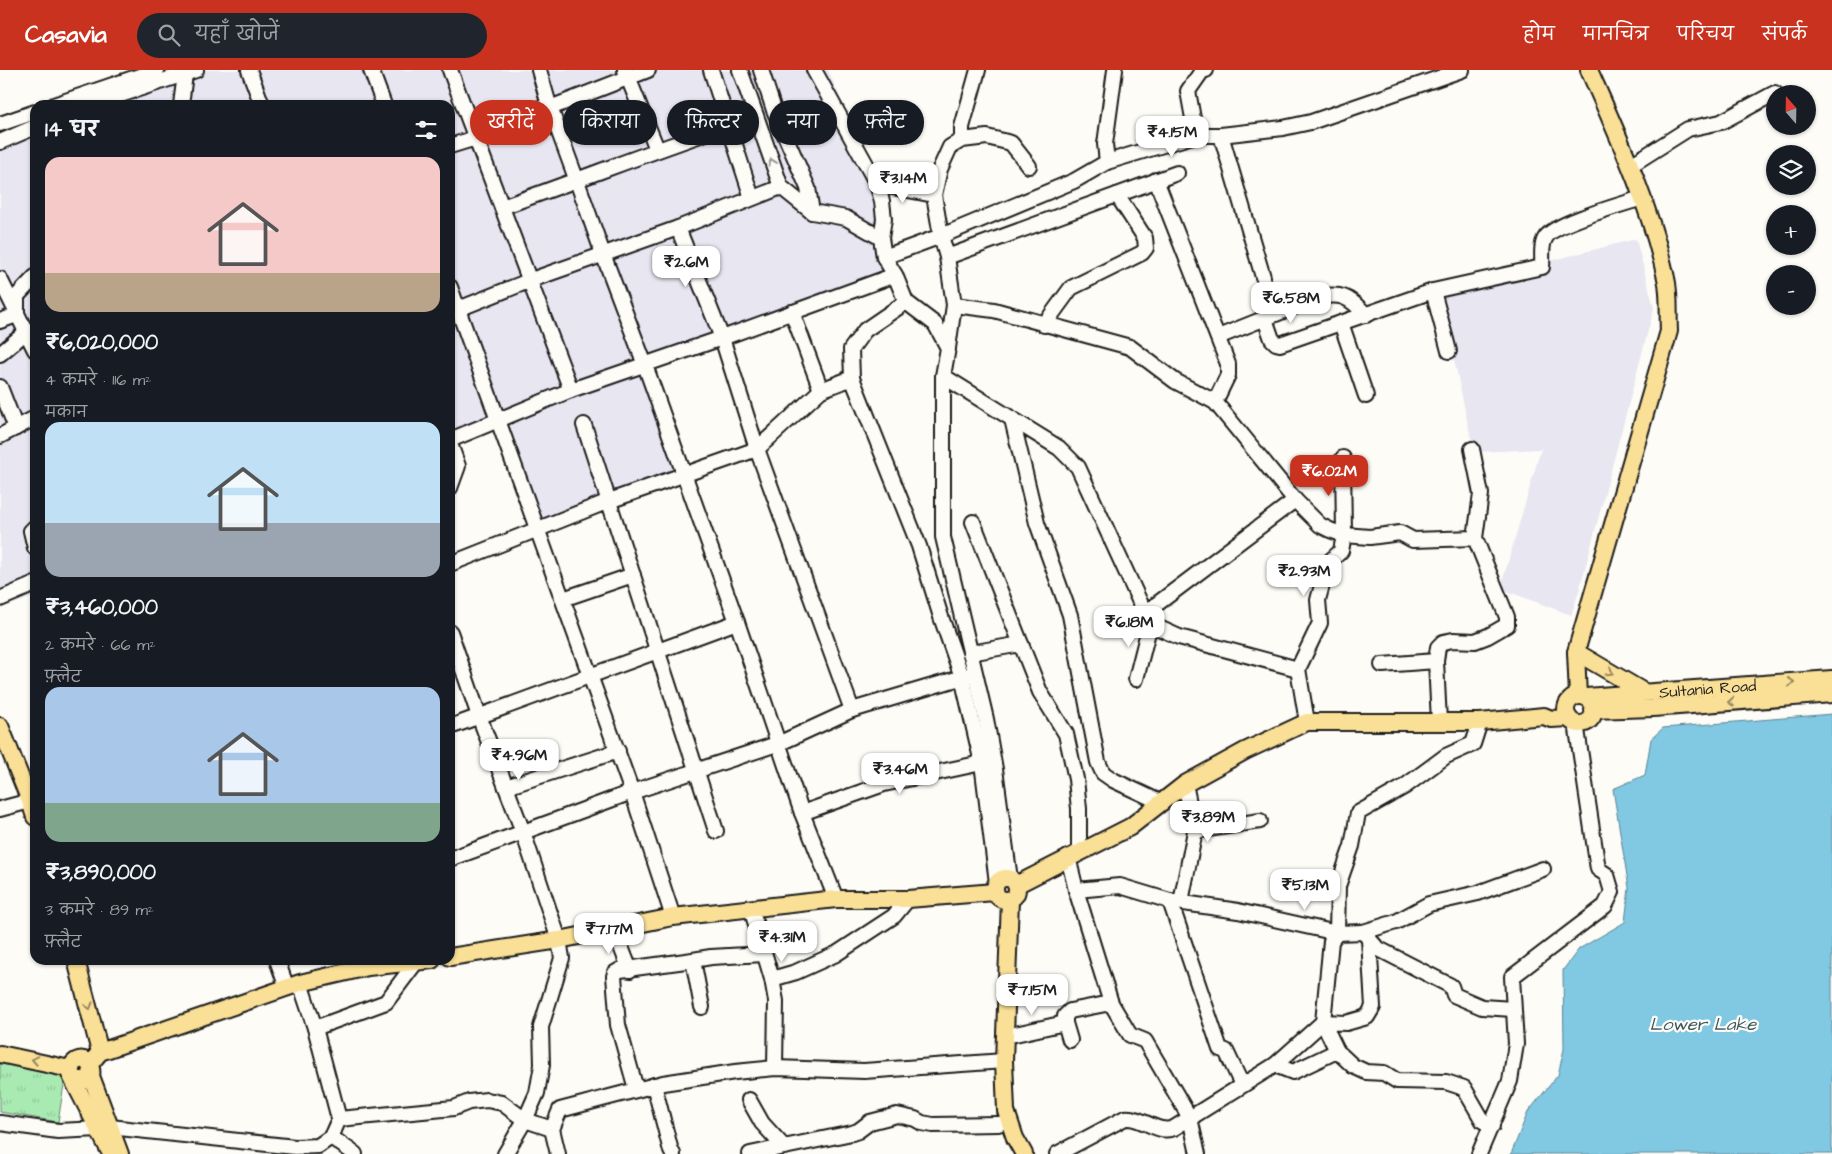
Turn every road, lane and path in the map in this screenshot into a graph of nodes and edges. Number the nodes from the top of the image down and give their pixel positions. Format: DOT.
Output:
graph roads {
  1 [pos="157,70"];
  2 [pos="250,70"];
  3 [pos="371,70"];
  4 [pos="450,70"];
  5 [pos="538,70"];
  6 [pos="648,70"];
  7 [pos="711,70"];
  8 [pos="740,70"];
  9 [pos="760,70"];
  10 [pos="814,70"];
  11 [pos="978,70"];
  12 [pos="1115,70"];
  13 [pos="1206,70"];
  14 [pos="1462,70"];
  15 [pos="1589,70"];
  16 [pos="191,72"];
  17 [pos="626,74"];
  18 [pos="1766,98"];
  19 [pos="69,100"];
  20 [pos="105,100"];
  21 [pos="183,100"];
  22 [pos="260,100"];
  23 [pos="382,100"];
  24 [pos="547,100"];
  25 [pos="721,100"];
  26 [pos="750,100"];
  27 [pos="553,104"];
  28 [pos="30,114"];
  29 [pos="553,116"];
  30 [pos="470,122"];
  31 [pos="0,124"];
  32 [pos="759,125"];
  33 [pos="30,129"];
  34 [pos="1196,135"];
  35 [pos="1221,135"];
  36 [pos="470,140"];
  37 [pos="962,140"];
  38 [pos="0,142"];
  39 [pos="455,144"];
  40 [pos="479,145"];
  41 [pos="671,145"];
  42 [pos="735,145"];
  43 [pos="657,150"];
  44 [pos="1107,162"];
  45 [pos="1630,165"];
  46 [pos="1029,166"];
  47 [pos="1177,173"];
  48 [pos="1156,180"];
  49 [pos="578,181"];
  50 [pos="877,184"];
  51 [pos="781,187"];
  52 [pos="934,195"];
  53 [pos="1117,195"];
  54 [pos="752,198"];
  55 [pos="1642,198"];
  56 [pos="502,207"];
  57 [pos="812,212"];
  58 [pos="678,228"];
  59 [pos="941,236"];
  60 [pos="881,238"];
  61 [pos="603,254"];
  62 [pos="884,256"];
  63 [pos="947,257"];
  64 [pos="895,275"];
  65 [pos="1263,277"];
  66 [pos="0,279"];
  67 [pos="531,280"];
  68 [pos="30,282"];
  69 [pos="1433,291"];
  70 [pos="906,302"];
  71 [pos="954,305"];
  72 [pos="455,311"];
  73 [pos="792,312"];
  74 [pos="455,314"];
  75 [pos="17,315"];
  76 [pos="1366,315"];
  77 [pos="1265,318"];
  78 [pos="0,321"];
  79 [pos="1341,323"];
  80 [pos="1044,325"];
  81 [pos="30,332"];
  82 [pos="722,338"];
  83 [pos="1218,338"];
  84 [pos="948,348"];
  85 [pos="1450,351"];
  86 [pos="0,354"];
  87 [pos="645,365"];
  88 [pos="943,376"];
  89 [pos="852,378"];
  90 [pos="0,387"];
  91 [pos="571,390"];
  92 [pos="821,390"];
  93 [pos="1366,396"];
  94 [pos="1215,402"];
  95 [pos="1012,418"];
  96 [pos="497,420"];
  97 [pos="30,421"];
  98 [pos="584,425"];
  99 [pos="16,428"];
  100 [pos="0,436"];
  101 [pos="455,438"];
  102 [pos="757,449"];
  103 [pos="1472,449"];
  104 [pos="455,458"];
  105 [pos="1343,458"];
  106 [pos="455,474"];
  107 [pos="685,476"];
  108 [pos="1295,500"];
  109 [pos="609,501"];
  110 [pos="973,522"];
  111 [pos="538,530"];
  112 [pos="1344,535"];
  113 [pos="1475,538"];
  114 [pos="455,562"];
  115 [pos="633,575"];
  116 [pos="30,586"];
  117 [pos="0,598"];
  118 [pos="563,599"];
  119 [pos="960,612"];
  120 [pos="941,617"];
  121 [pos="1148,618"];
  122 [pos="737,622"];
  123 [pos="1020,644"];
  124 [pos="455,646"];
  125 [pos="657,650"];
  126 [pos="1576,652"];
  127 [pos="970,653"];
  128 [pos="1436,661"];
  129 [pos="1382,665"];
  130 [pos="1298,669"];
  131 [pos="976,673"];
  132 [pos="590,675"];
  133 [pos="962,677"];
  134 [pos="1136,679"];
  135 [pos="1832,679"];
  136 [pos="1644,692"];
  137 [pos="1832,694"];
  138 [pos="1578,709"];
  139 [pos="852,710"];
  140 [pos="479,716"];
  141 [pos="1307,722"];
  142 [pos="1438,722"];
  143 [pos="1480,722"];
  144 [pos="455,725"];
  145 [pos="0,726"];
  146 [pos="780,743"];
  147 [pos="618,751"];
  148 [pos="988,762"];
  149 [pos="696,772"];
  150 [pos="1185,784"];
  151 [pos="506,787"];
  152 [pos="632,792"];
  153 [pos="30,801"];
  154 [pos="1162,803"];
  155 [pos="0,809"];
  156 [pos="802,814"];
  157 [pos="1260,821"];
  158 [pos="716,831"];
  159 [pos="1195,831"];
  160 [pos="523,832"];
  161 [pos="1074,855"];
  162 [pos="455,857"];
  163 [pos="1543,869"];
  164 [pos="1005,889"];
  165 [pos="1076,890"];
  166 [pos="836,899"];
  167 [pos="908,899"];
  168 [pos="1176,901"];
  169 [pos="751,908"];
  170 [pos="673,917"];
  171 [pos="614,929"];
  172 [pos="1337,933"];
  173 [pos="1366,935"];
  174 [pos="558,940"];
  175 [pos="764,954"];
  176 [pos="455,956"];
  177 [pos="693,960"];
  178 [pos="77,965"];
  179 [pos="280,965"];
  180 [pos="388,965"];
  181 [pos="423,965"];
  182 [pos="630,970"];
  183 [pos="772,979"];
  184 [pos="293,986"];
  185 [pos="1111,1003"];
  186 [pos="702,1007"];
  187 [pos="1513,1009"];
  188 [pos="1323,1022"];
  189 [pos="1065,1024"];
  190 [pos="315,1028"];
  191 [pos="1006,1036"];
  192 [pos="1070,1040"];
  193 [pos="1337,1051"];
  194 [pos="0,1054"];
  195 [pos="1000,1061"];
  196 [pos="94,1064"];
  197 [pos="1275,1065"];
  198 [pos="775,1068"];
  199 [pos="71,1073"];
  200 [pos="654,1085"];
  201 [pos="1242,1085"];
  202 [pos="636,1089"];
  203 [pos="749,1100"];
  204 [pos="1190,1118"];
  205 [pos="339,1119"];
  206 [pos="525,1120"];
  207 [pos="0,1122"];
  208 [pos="1000,1124"];
  209 [pos="1492,1126"];
  210 [pos="105,1128"];
  211 [pos="552,1129"];
  212 [pos="331,1137"];
  213 [pos="783,1146"];
  214 [pos="295,1150"];
  215 [pos="318,1150"];
  216 [pos="111,1154"];
  217 [pos="120,1154"];
  218 [pos="356,1154"];
  219 [pos="506,1154"];
  220 [pos="558,1154"];
  221 [pos="673,1154"];
  222 [pos="750,1154"];
  223 [pos="1011,1154"];
  224 [pos="1024,1154"];
  225 [pos="1056,1154"];
  226 [pos="1198,1154"];
  227 [pos="1479,1154"];
  1 -- 19 [label="street"];
  2 -- 22 [label="street"];
  3 -- 23 [label="street"];
  4 -- 30 [label="street"];
  5 -- 24 [label="street"];
  6 -- 17 [label="street"];
  7 -- 25 [label="street"];
  8 -- 26 [label="street"];
  9 -- 57 [label="street"];
  10 -- 50 [label="street"];
  11 -- 37 [label="street"];
  12 -- 44 [label="street"];
  13 -- 34 [label="street"];
  14 -- 35 [label="street"];
  15 -- 45 [label="main road"];
  16 -- 20 [label="street"];
  16 -- 21 [label="street"];
  17 -- 27 [label="street"];
  17 -- 43 [label="street"];
  18 -- 45 [label="street"];
  28 -- 31 [label="street"];
  29 -- 49 [label="street"];
  51 -- 32 [label="street, one-way"];
  33 -- 38 [label="street"];
  34 -- 35 [label="street"];
  34 -- 44 [label="street"];
  35 -- 65 [label="street"];
  36 -- 39 [label="street"];
  37 -- 46 [label="street"];
  37 -- 52 [label="street"];
  40 -- 56 [label="street"];
  41 -- 43 [label="street"];
  42 -- 54 [label="street"];
  43 -- 49 [label="street"];
  44 -- 59 [label="street"];
  45 -- 55 [label="main road"];
  47 -- 48 [label="street"];
  48 -- 53 [label="street"];
  48 -- 83 [label="street"];
  49 -- 56 [label="street"];
  49 -- 61 [label="street"];
  50 -- 52 [label="street"];
  50 -- 60 [label="street"];
  51 -- 54 [label="street"];
  51 -- 57 [label="street"];
  52 -- 59 [label="street"];
  53 -- 63 [label="street"];
  53 -- 80 [label="street"];
  54 -- 58 [label="street"];
  55 -- 69 [label="street"];
  55 -- 126 [label="main road"];
  56 -- 67 [label="street"];
  57 -- 60 [label="street"];
  58 -- 61 [label="street"];
  58 -- 82 [label="street"];
  59 -- 62 [label="street"];
  59 -- 63 [label="street"];
  60 -- 62 [label="street"];
  61 -- 67 [label="street"];
  61 -- 87 [label="street"];
  62 -- 64 [label="street"];
  63 -- 71 [label="street"];
  64 -- 70 [label="street"];
  64 -- 73 [label="street"];
  66 -- 75 [label="street"];
  67 -- 72 [label="street"];
  67 -- 91 [label="street"];
  68 -- 75 [label="street"];
  69 -- 76 [label="street"];
  69 -- 85 [label="street"];
  70 -- 84 [label="street"];
  70 -- 89 [label="street"];
  71 -- 80 [label="street"];
  71 -- 84 [label="street"];
  73 -- 82 [label="street"];
  73 -- 92 [label="street"];
  74 -- 96 [label="street"];
  75 -- 78 [label="street"];
  75 -- 81 [label="street"];
  76 -- 77 [label="street"];
  76 -- 79 [label="street"];
  77 -- 79 [label="street"];
  77 -- 83 [label="street"];
  79 -- 93 [label="street"];
  80 -- 94 [label="street"];
  81 -- 86 [label="street"];
  82 -- 87 [label="street"];
  82 -- 102 [label="street"];
  83 -- 94 [label="street"];
  84 -- 88 [label="street"];
  87 -- 91 [label="street"];
  87 -- 107 [label="street"];
  88 -- 95 [label="street"];
  88 -- 119 [label="street"];
  89 -- 92 [label="street"];
  89 -- 120 [label="street"];
  90 -- 99 [label="street"];
  91 -- 96 [label="street"];
  92 -- 102 [label="street"];
  94 -- 108 [label="street"];
  95 -- 121 [label="street"];
  95 -- 154 [label="street"];
  96 -- 101 [label="street"];
  96 -- 111 [label="street"];
  97 -- 99 [label="street"];
  98 -- 109 [label="street"];
  99 -- 100 [label="street"];
  102 -- 107 [label="street"];
  102 -- 139 [label="street"];
  103 -- 113 [label="street"];
  104 -- 106 [label="street"];
  105 -- 112 [label="street"];
  107 -- 109 [label="street"];
  107 -- 122 [label="street"];
  108 -- 112 [label="street"];
  108 -- 121 [label="street"];
  109 -- 111 [label="street"];
  109 -- 115 [label="street"];
  110 -- 123 [label="street"];
  111 -- 114 [label="street"];
  111 -- 118 [label="street"];
  112 -- 113 [label="street"];
  112 -- 130 [label="street"];
  113 -- 128 [label="street"];
  115 -- 118 [label="street"];
  115 -- 125 [label="street"];
  116 -- 117 [label="street"];
  118 -- 132 [label="street"];
  119 -- 120 [label="street"];
  119 -- 127 [label="street"];
  120 -- 133 [label="street"];
  121 -- 130 [label="street"];
  121 -- 134 [label="street"];
  122 -- 125 [label="street"];
  122 -- 146 [label="street"];
  123 -- 127 [label="street"];
  123 -- 161 [label="street"];
  124 -- 140 [label="street"];
  125 -- 132 [label="street"];
  125 -- 149 [label="street"];
  126 -- 136 [label="main road, one-way"];
  126 -- 138 [label="main road"];
  127 -- 131 [label="street"];
  128 -- 129 [label="street"];
  128 -- 142 [label="street"];
  130 -- 141 [label="street"];
  131 -- 133 [label="street"];
  131 -- 148 [label="street"];
  132 -- 140 [label="street"];
  132 -- 147 [label="street"];
  133 -- 139 [label="street"];
  133 -- 148 [label="street"];
  136 -- 135 [label="main road, Sultania Road, one-way"];
  136 -- 138 [label="main road, Sultania Road"];
  137 -- 138 [label="main road, Sultania Road, one-way"];
  138 -- 143 [label="main road"];
  138 -- 187 [label="street"];
  139 -- 146 [label="street"];
  140 -- 144 [label="street"];
  140 -- 151 [label="street"];
  141 -- 142 [label="main road"];
  141 -- 150 [label="main road"];
  142 -- 143 [label="main road"];
  143 -- 172 [label="street"];
  145 -- 153 [label="main road"];
  146 -- 149 [label="street"];
  146 -- 156 [label="street"];
  147 -- 151 [label="street"];
  147 -- 152 [label="street"];
  148 -- 156 [label="street"];
  148 -- 164 [label="street"];
  149 -- 152 [label="street"];
  149 -- 158 [label="street"];
  150 -- 154 [label="main road"];
  150 -- 159 [label="street"];
  151 -- 160 [label="street"];
  152 -- 160 [label="street"];
  152 -- 170 [label="street"];
  153 -- 155 [label="street"];
  154 -- 161 [label="main road"];
  156 -- 166 [label="street"];
  157 -- 159 [label="street"];
  159 -- 168 [label="street"];
  160 -- 162 [label="street"];
  160 -- 174 [label="street"];
  161 -- 164 [label="main road"];
  161 -- 165 [label="street"];
  163 -- 173 [label="street"];
  164 -- 167 [label="main road"];
  164 -- 191 [label="main road"];
  164 -- 195 [label="main road"];
  165 -- 168 [label="street"];
  165 -- 185 [label="street"];
  166 -- 167 [label="main road"];
  166 -- 169 [label="main road"];
  167 -- 183 [label="street"];
  168 -- 172 [label="street"];
  168 -- 201 [label="street"];
  169 -- 170 [label="main road"];
  169 -- 175 [label="street"];
  170 -- 171 [label="main road"];
  171 -- 174 [label="main road"];
  171 -- 182 [label="street"];
  172 -- 173 [label="street"];
  172 -- 188 [label="street"];
  173 -- 187 [label="street"];
  173 -- 188 [label="street"];
  174 -- 176 [label="main road"];
  174 -- 206 [label="street"];
  175 -- 177 [label="street"];
  175 -- 183 [label="street"];
  177 -- 182 [label="street"];
  177 -- 186 [label="street"];
  178 -- 196 [label="main road, one-way"];
  179 -- 184 [label="street"];
  180 -- 184 [label="main road"];
  181 -- 190 [label="street"];
  182 -- 202 [label="street"];
  183 -- 198 [label="street"];
  184 -- 190 [label="street"];
  184 -- 196 [label="main road"];
  185 -- 189 [label="street"];
  185 -- 204 [label="street"];
  187 -- 209 [label="street"];
  188 -- 193 [label="street"];
  188 -- 197 [label="street"];
  189 -- 191 [label="street"];
  189 -- 192 [label="street"];
  190 -- 205 [label="street"];
  191 -- 195 [label="main road"];
  193 -- 197 [label="street"];
  193 -- 209 [label="street"];
  199 -- 194 [label="main road, one-way"];
  195 -- 198 [label="street"];
  195 -- 208 [label="main road"];
  195 -- 224 [label="main road"];
  196 -- 199 [label="main road"];
  196 -- 210 [label="main road"];
  197 -- 201 [label="street"];
  198 -- 200 [label="street"];
  199 -- 210 [label="main road"];
  200 -- 202 [label="street"];
  200 -- 221 [label="street"];
  201 -- 204 [label="street"];
  202 -- 211 [label="street"];
  203 -- 213 [label="street"];
  204 -- 225 [label="street"];
  204 -- 226 [label="street"];
  205 -- 206 [label="street"];
  205 -- 212 [label="street"];
  206 -- 211 [label="street"];
  206 -- 219 [label="street"];
  207 -- 210 [label="street"];
  208 -- 213 [label="street"];
  208 -- 223 [label="main road"];
  209 -- 227 [label="street"];
  210 -- 214 [label="street"];
  210 -- 216 [label="main road"];
  210 -- 217 [label="main road"];
  211 -- 220 [label="street"];
  212 -- 215 [label="street"];
  212 -- 218 [label="street"];
  213 -- 222 [label="street"];
  214 -- 215 [label="street"];
}
